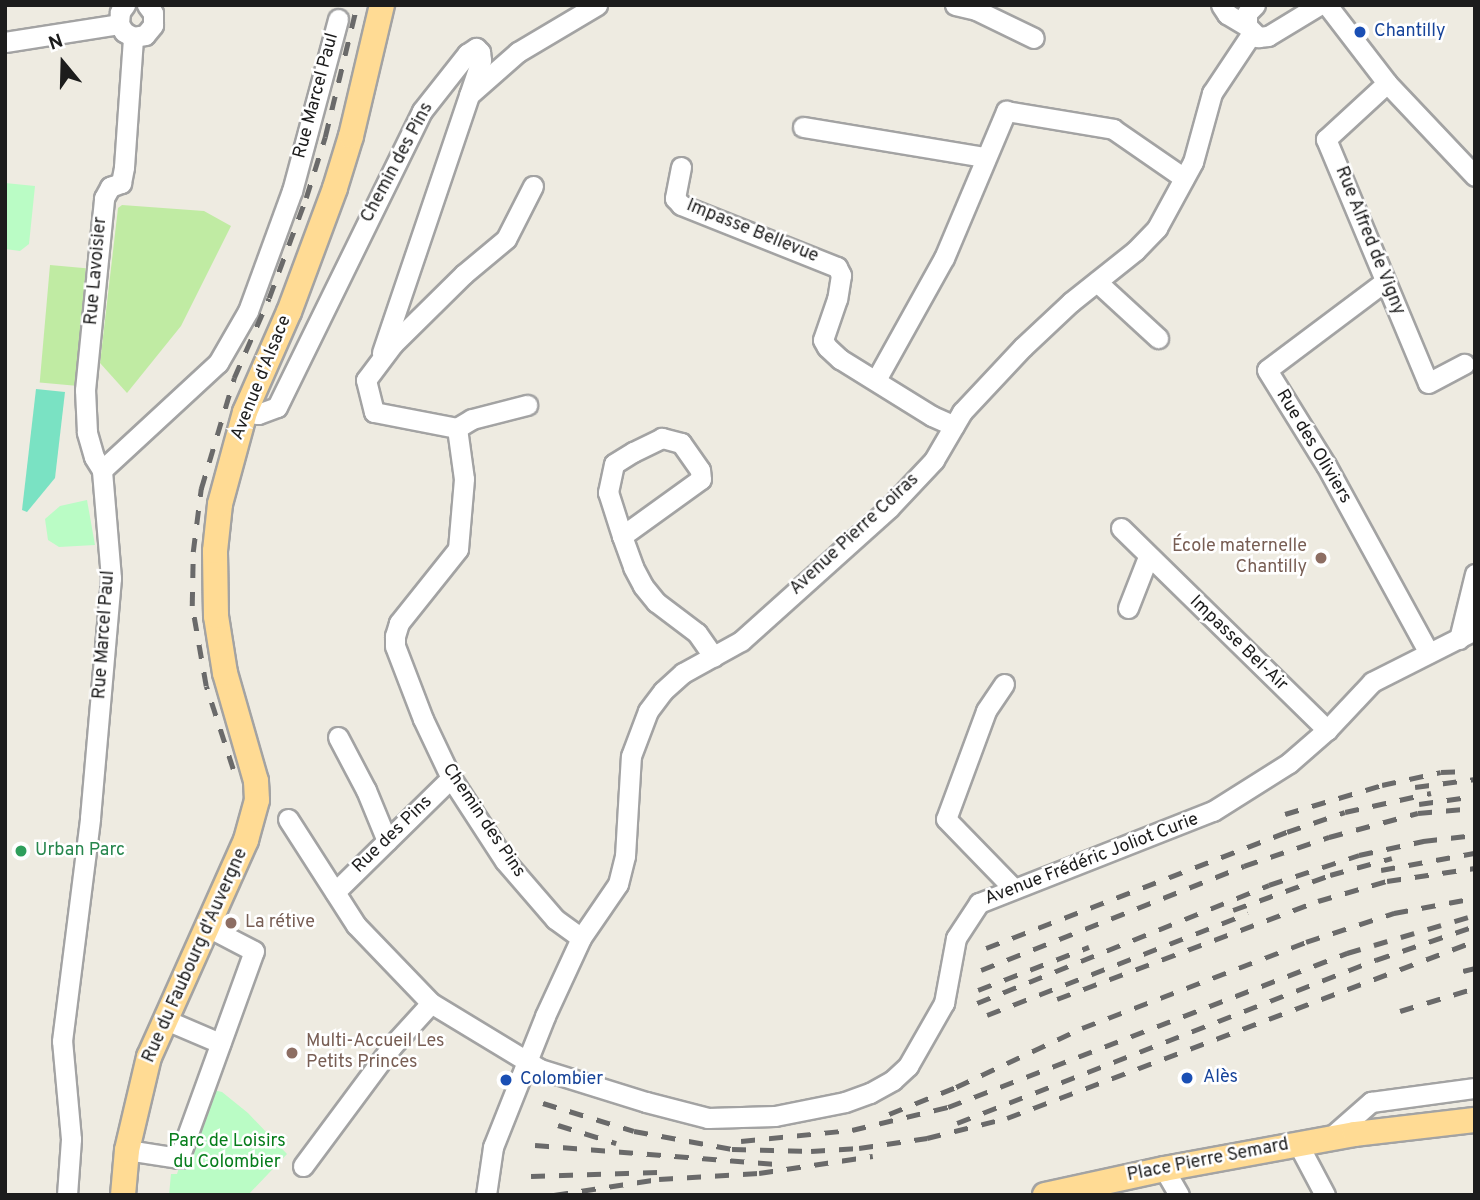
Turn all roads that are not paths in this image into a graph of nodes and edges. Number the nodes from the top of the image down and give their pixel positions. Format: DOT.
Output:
graph roads {
  1 [pos="382,5"];
  2 [pos="597,5"];
  3 [pos="955,5"];
  4 [pos="1221,5"];
  5 [pos="1255,5"];
  6 [pos="1319,5"];
  7 [pos="1327,5"];
  8 [pos="150,6"];
  9 [pos="977,8"];
  10 [pos="338,19"];
  11 [pos="126,22"];
  12 [pos="1249,30"];
  13 [pos="1034,38"];
  14 [pos="5,42"];
  15 [pos="1387,83"];
  16 [pos="469,95"];
  17 [pos="803,127"];
  18 [pos="1468,153"];
  19 [pos="985,157"];
  20 [pos="681,167"];
  21 [pos="1475,176"];
  22 [pos="1184,178"];
  23 [pos="533,186"];
  24 [pos="1097,282"];
  25 [pos="1384,282"];
  26 [pos="1158,338"];
  27 [pos="378,364"];
  28 [pos="1464,364"];
  29 [pos="876,380"];
  30 [pos="527,405"];
  31 [pos="245,412"];
  32 [pos="954,426"];
  33 [pos="457,428"];
  34 [pos="102,470"];
  35 [pos="1121,528"];
  36 [pos="622,536"];
  37 [pos="1148,556"];
  38 [pos="1475,574"];
  39 [pos="1128,608"];
  40 [pos="1467,635"];
  41 [pos="1429,653"];
  42 [pos="714,657"];
  43 [pos="1004,684"];
  44 [pos="1327,730"];
  45 [pos="338,737"];
  46 [pos="451,778"];
  47 [pos="257,800"];
  48 [pos="288,819"];
  49 [pos="387,841"];
  50 [pos="1013,888"];
  51 [pos="335,892"];
  52 [pos="206,926"];
  53 [pos="582,938"];
  54 [pos="430,1003"];
  55 [pos="166,1020"];
  56 [pos="220,1043"];
  57 [pos="526,1060"];
  58 [pos="1475,1088"];
  59 [pos="1475,1120"];
  60 [pos="1330,1139"];
  61 [pos="1298,1144"];
  62 [pos="127,1150"];
  63 [pos="303,1166"];
  64 [pos="1164,1169"];
  65 [pos="67,1195"];
  66 [pos="123,1195"];
  67 [pos="486,1195"];
  68 [pos="1045,1195"];
  69 [pos="1179,1195"];
  70 [pos="1325,1195"];
  1 -- 31 [label="main road, Avenue d'Alsace"];
  2 -- 16 [label="street"];
  3 -- 9 [label="street"];
  4 -- 12 [label="street"];
  5 -- 12 [label="street, Avenue Pierre Coiras"];
  6 -- 12 [label="street"];
  7 -- 15 [label="street"];
  8 -- 11 [label="street"];
  9 -- 13 [label="street"];
  10 -- 34 [label="street, Rue Marcel Paul"];
  11 -- 14 [label="street"];
  11 -- 34 [label="street, Rue Lavoisier"];
  12 -- 22 [label="street, Avenue Pierre Coiras"];
  15 -- 18 [label="street"];
  15 -- 25 [label="street, Rue Alfred de Vigny"];
  16 -- 27 [label="street, Chemin des Pins"];
  16 -- 31 [label="street, Chemin des Pins"];
  17 -- 19 [label="street"];
  18 -- 21 [label="street"];
  19 -- 22 [label="street"];
  19 -- 29 [label="street"];
  20 -- 29 [label="street, Impasse Bellevue"];
  22 -- 24 [label="street, Avenue Pierre Coiras"];
  23 -- 27 [label="street, Chemin des Pins"];
  24 -- 26 [label="street"];
  24 -- 32 [label="street, Avenue Pierre Coiras"];
  25 -- 28 [label="street, Rue Alfred de Vigny"];
  25 -- 41 [label="street, Rue des Oliviers"];
  27 -- 33 [label="street, Chemin des Pins"];
  29 -- 32 [label="street, Impasse Bellevue"];
  30 -- 33 [label="street"];
  31 -- 47 [label="main road, Avenue d'Alsace"];
  32 -- 42 [label="street, Avenue Pierre Coiras"];
  33 -- 46 [label="street, Chemin des Pins"];
  34 -- 65 [label="street, Rue Marcel Paul"];
  35 -- 37 [label="street, Impasse Bel-Air"];
  36 -- 36 [label="street"];
  36 -- 42 [label="street"];
  37 -- 39 [label="street"];
  37 -- 44 [label="street, Impasse Bel-Air"];
  38 -- 40 [label="street"];
  40 -- 41 [label="street, Avenue Frédéric Joliot Curie"];
  41 -- 44 [label="street, Avenue Frédéric Joliot Curie"];
  42 -- 53 [label="street, Avenue Pierre Coiras"];
  43 -- 50 [label="street"];
  44 -- 50 [label="street, Avenue Frédéric Joliot Curie"];
  45 -- 49 [label="street"];
  46 -- 49 [label="street, Rue des Pins"];
  46 -- 53 [label="street, Chemin des Pins"];
  47 -- 52 [label="main road, Rue du Faubourg d'Auvergne"];
  48 -- 51 [label="street, Avenue Frédéric Joliot Curie"];
  49 -- 51 [label="street, Rue des Pins"];
  50 -- 57 [label="street, Avenue Frédéric Joliot Curie"];
  51 -- 54 [label="street, Avenue Frédéric Joliot Curie"];
  52 -- 55 [label="main road, Rue du Faubourg d'Auvergne"];
  52 -- 56 [label="street"];
  53 -- 57 [label="street, Avenue Pierre Coiras"];
  54 -- 57 [label="street, Avenue Frédéric Joliot Curie"];
  54 -- 63 [label="street"];
  55 -- 56 [label="street"];
  55 -- 62 [label="main road, Rue du Faubourg d'Auvergne"];
  56 -- 62 [label="street"];
  57 -- 67 [label="street, Avenue Pierre Coiras"];
  58 -- 60 [label="street"];
  59 -- 60 [label="main road, Place Pierre Semard"];
  60 -- 61 [label="main road, Place Pierre Semard"];
  61 -- 64 [label="main road, Place Pierre Semard"];
  61 -- 70 [label="street"];
  62 -- 66 [label="main road, Rue du Faubourg d'Auvergne"];
  64 -- 68 [label="main road, Place Pierre Semard"];
  64 -- 69 [label="street"];
}
